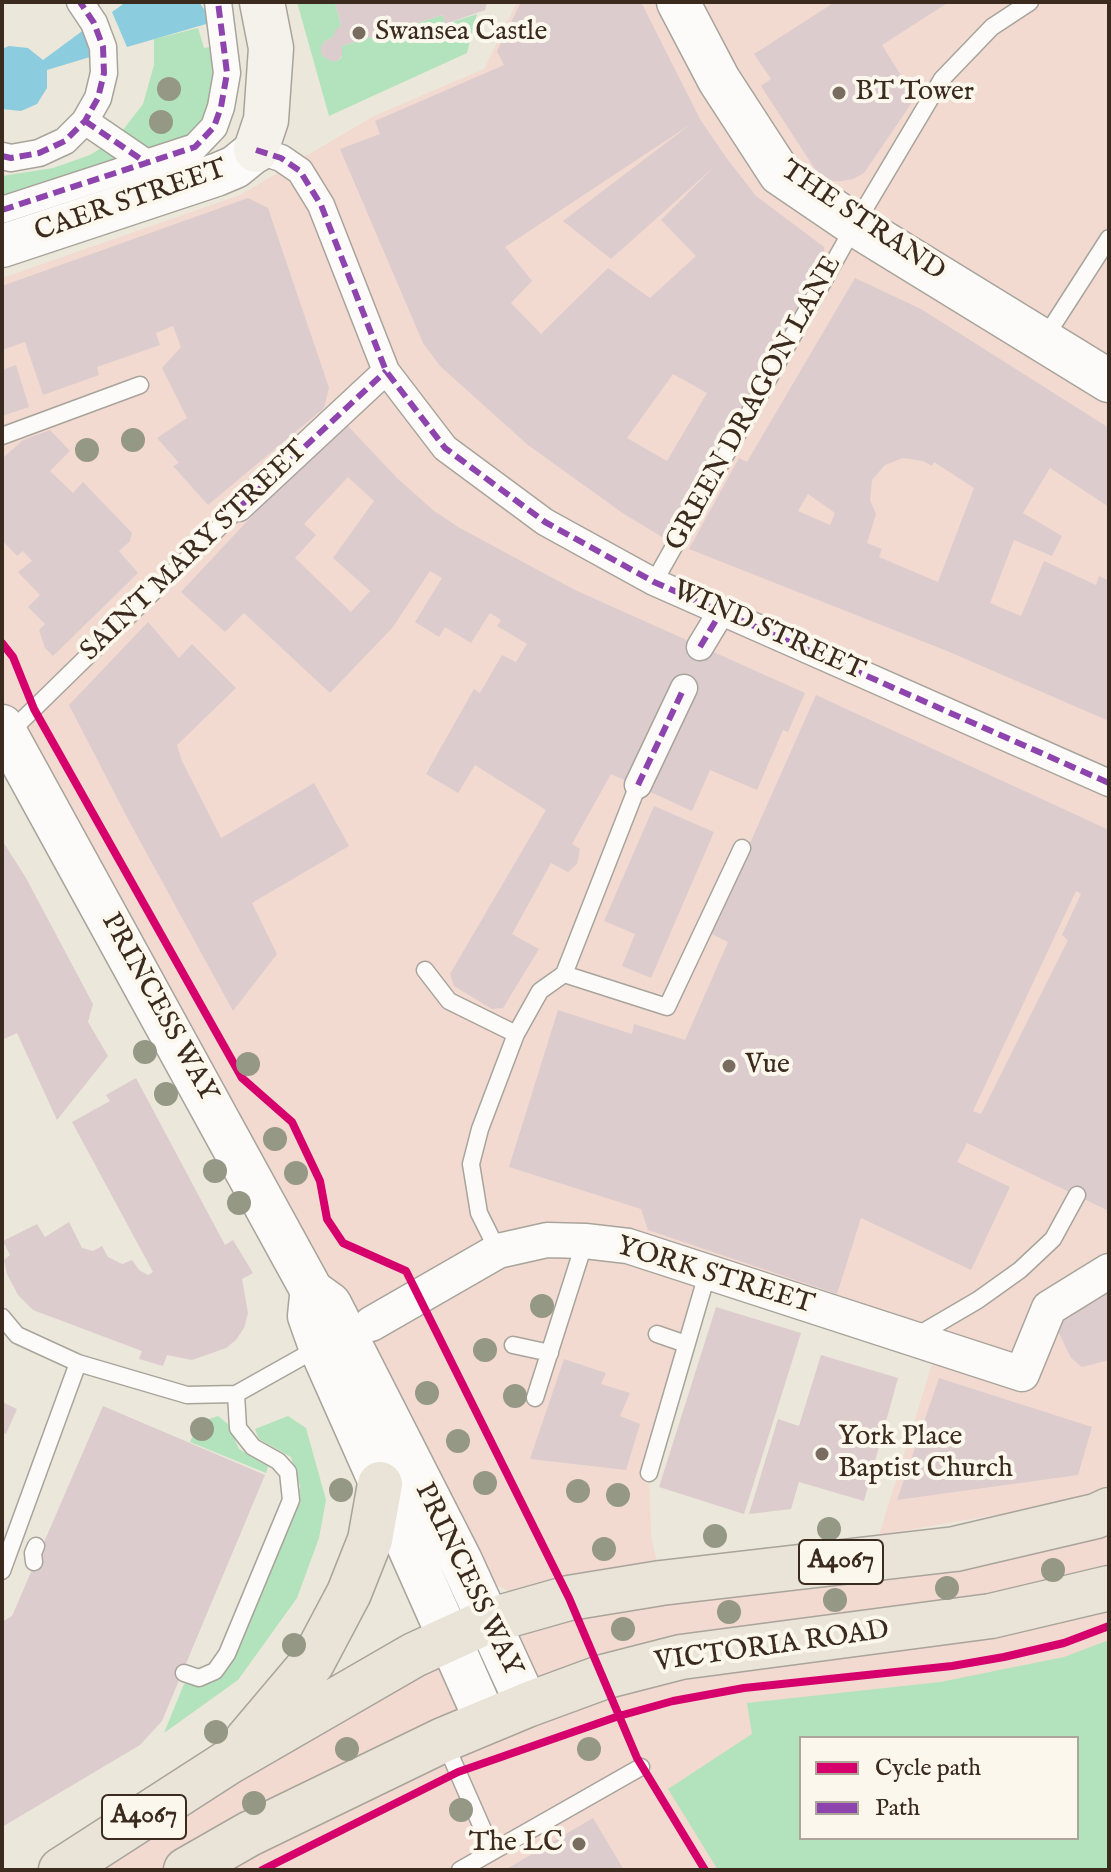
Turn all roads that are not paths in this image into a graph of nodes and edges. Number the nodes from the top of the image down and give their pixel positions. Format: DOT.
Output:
graph roads {
  1 [pos="80,2"];
  2 [pos="218,2"];
  3 [pos="262,2"];
  4 [pos="678,2"];
  5 [pos="1030,2"];
  6 [pos="85,121"];
  7 [pos="256,150"];
  8 [pos="2,156"];
  9 [pos="148,164"];
  10 [pos="2,210"];
  11 [pos="855,225"];
  12 [pos="1109,238"];
  13 [pos="2,246"];
  14 [pos="1043,341"];
  15 [pos="386,371"];
  16 [pos="1109,381"];
  17 [pos="140,385"];
  18 [pos="2,436"];
  19 [pos="239,508"];
  20 [pos="654,582"];
  21 [pos="721,612"];
  22 [pos="700,647"];
  23 [pos="684,688"];
  24 [pos="3,735"];
  25 [pos="1108,779"];
  26 [pos="638,785"];
  27 [pos="742,848"];
  28 [pos="425,970"];
  29 [pos="564,974"];
  30 [pos="516,1034"];
  31 [pos="1077,1195"];
  32 [pos="585,1241"];
  33 [pos="498,1251"];
  34 [pos="708,1271"];
  35 [pos="1109,1271"];
  36 [pos="2,1317"];
  37 [pos="657,1334"];
  38 [pos="346,1335"];
  39 [pos="912,1339"];
  40 [pos="686,1344"];
  41 [pos="513,1345"];
  42 [pos="550,1353"];
  43 [pos="78,1363"];
  44 [pos="236,1394"];
  45 [pos="535,1398"];
  46 [pos="649,1473"];
  47 [pos="380,1484"];
  48 [pos="1109,1510"];
  49 [pos="2,1571"];
  50 [pos="1109,1588"];
  51 [pos="469,1630"];
  52 [pos="184,1673"];
  53 [pos="527,1705"];
  54 [pos="486,1721"];
  55 [pos="443,1740"];
  56 [pos="227,1763"];
  57 [pos="641,1767"];
  58 [pos="492,1850"];
  59 [pos="61,1870"];
  60 [pos="186,1870"];
  61 [pos="460,1870"];
  1 -- 6 [label="street"];
  2 -- 9 [label="street"];
  3 -- 7 [label="main road"];
  4 -- 11 [label="street, THE STRAND"];
  5 -- 11 [label="lane, GREEN DRAGON LANE"];
  6 -- 8 [label="street"];
  6 -- 9 [label="street"];
  7 -- 13 [label="street, CAER STREET"];
  7 -- 15 [label="street, WIND STREET"];
  9 -- 10 [label="street"];
  11 -- 14 [label="street, THE STRAND"];
  11 -- 20 [label="lane, GREEN DRAGON LANE"];
  12 -- 14 [label="lane"];
  14 -- 16 [label="street, THE STRAND"];
  15 -- 19 [label="street, SAINT MARY STREET"];
  15 -- 20 [label="street, WIND STREET"];
  17 -- 18 [label="lane"];
  19 -- 24 [label="lane, SAINT MARY STREET"];
  20 -- 21 [label="street, WIND STREET"];
  21 -- 22 [label="street"];
  21 -- 25 [label="street, WIND STREET"];
  23 -- 26 [label="street"];
  24 -- 38 [label="street, PRINCESS WAY"];
  26 -- 29 [label="lane"];
  27 -- 29 [label="lane"];
  28 -- 30 [label="lane"];
  29 -- 30 [label="lane"];
  30 -- 33 [label="lane"];
  31 -- 39 [label="lane"];
  32 -- 33 [label="street, YORK STREET"];
  32 -- 34 [label="street, YORK STREET"];
  32 -- 42 [label="lane"];
  33 -- 38 [label="street, YORK STREET"];
  34 -- 39 [label="street, YORK STREET"];
  34 -- 40 [label="lane"];
  35 -- 39 [label="street, YORK STREET"];
  36 -- 43 [label="lane"];
  37 -- 40 [label="lane"];
  38 -- 44 [label="lane"];
  38 -- 47 [label="street, PRINCESS WAY"];
  38 -- 51 [label="street, PRINCESS WAY"];
  40 -- 46 [label="lane"];
  41 -- 42 [label="lane"];
  42 -- 45 [label="lane"];
  43 -- 44 [label="lane"];
  43 -- 49 [label="lane"];
  44 -- 52 [label="lane"];
  47 -- 51 [label="street, PRINCESS WAY"];
  47 -- 56 [label="main road"];
  48 -- 51 [label="main road, A4067"];
  50 -- 53 [label="main road, VICTORIA ROAD / A4067"];
  51 -- 53 [label="street, PRINCESS WAY"];
  51 -- 54 [label="street, PRINCESS WAY"];
  51 -- 56 [label="main road, A4067"];
  53 -- 54 [label="main road, VICTORIA ROAD / A4067"];
  54 -- 55 [label="main road, VICTORIA ROAD / A4067"];
  55 -- 58 [label="lane"];
  55 -- 60 [label="main road, A4067"];
  56 -- 59 [label="main road, A4067"];
  57 -- 58 [label="lane"];
  58 -- 61 [label="lane"];
}
